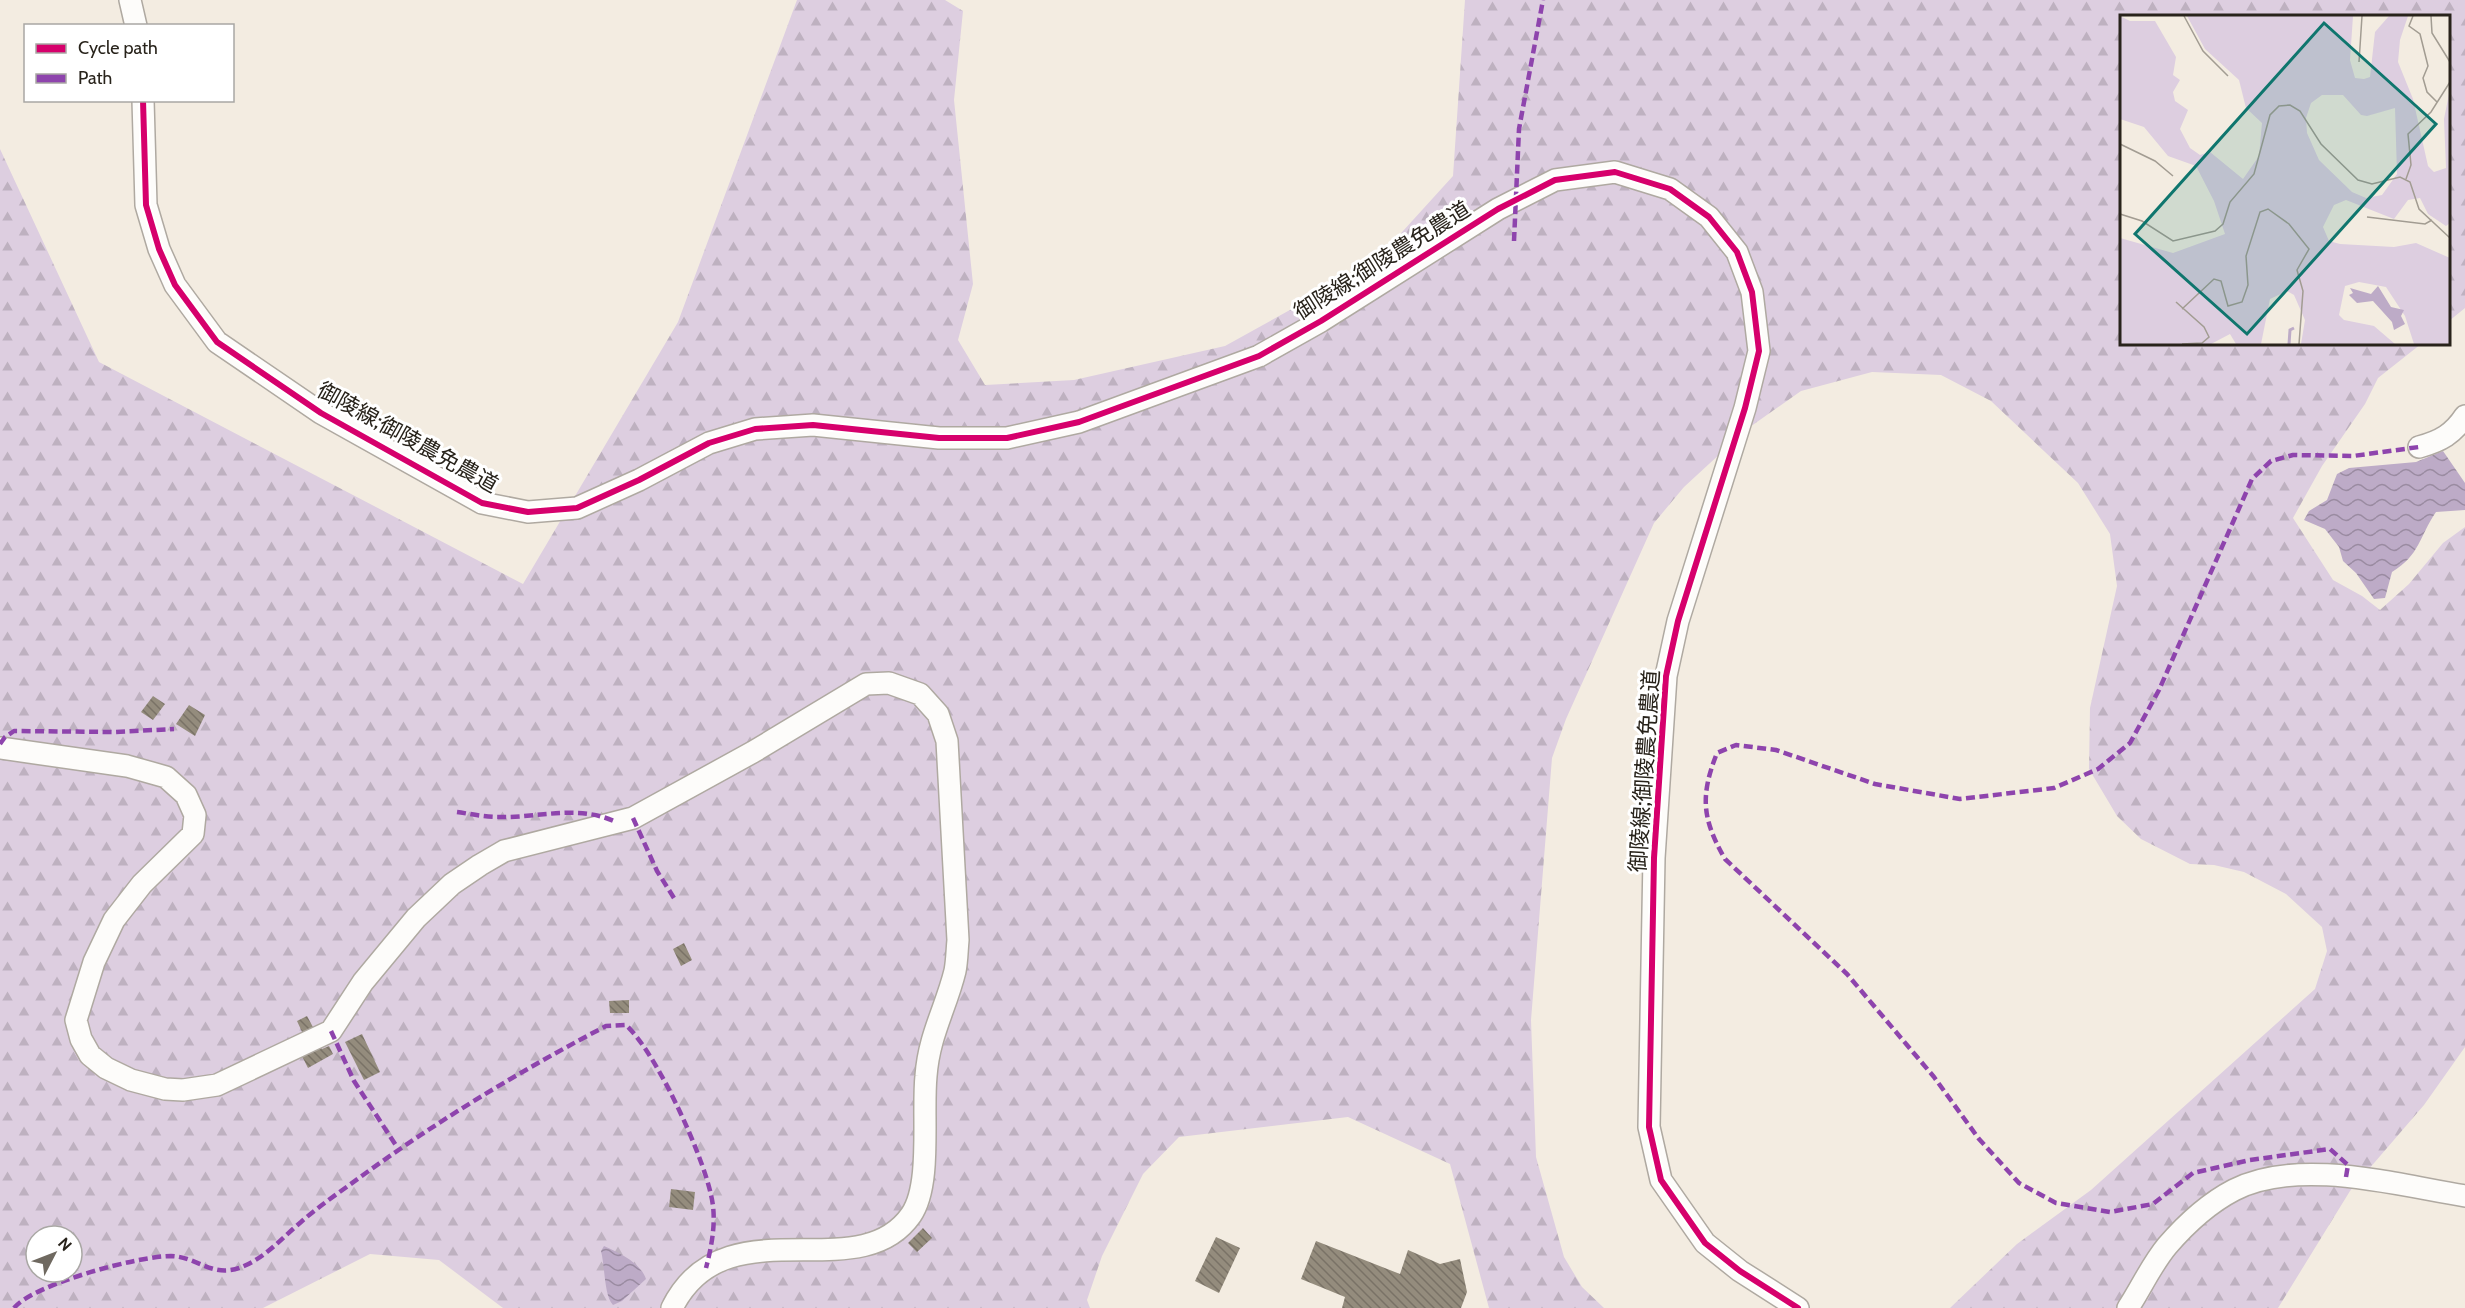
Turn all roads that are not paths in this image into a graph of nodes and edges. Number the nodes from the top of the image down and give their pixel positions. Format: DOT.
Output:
graph roads {
  1 [pos="130,0"];
  2 [pos="136,24"];
  3 [pos="143,102"];
  4 [pos="2465,416"];
  5 [pos="2419,447"];
  6 [pos="0,748"];
  7 [pos="2465,1196"];
  8 [pos="672,1308"];
  9 [pos="1798,1308"];
  10 [pos="2128,1308"];
  1 -- 2 [label="street"];
  3 -- 9 [label="street, 御陵線;御陵農免農道"];
  4 -- 5 [label="street"];
  6 -- 8 [label="street"];
  7 -- 10 [label="street"];
}
